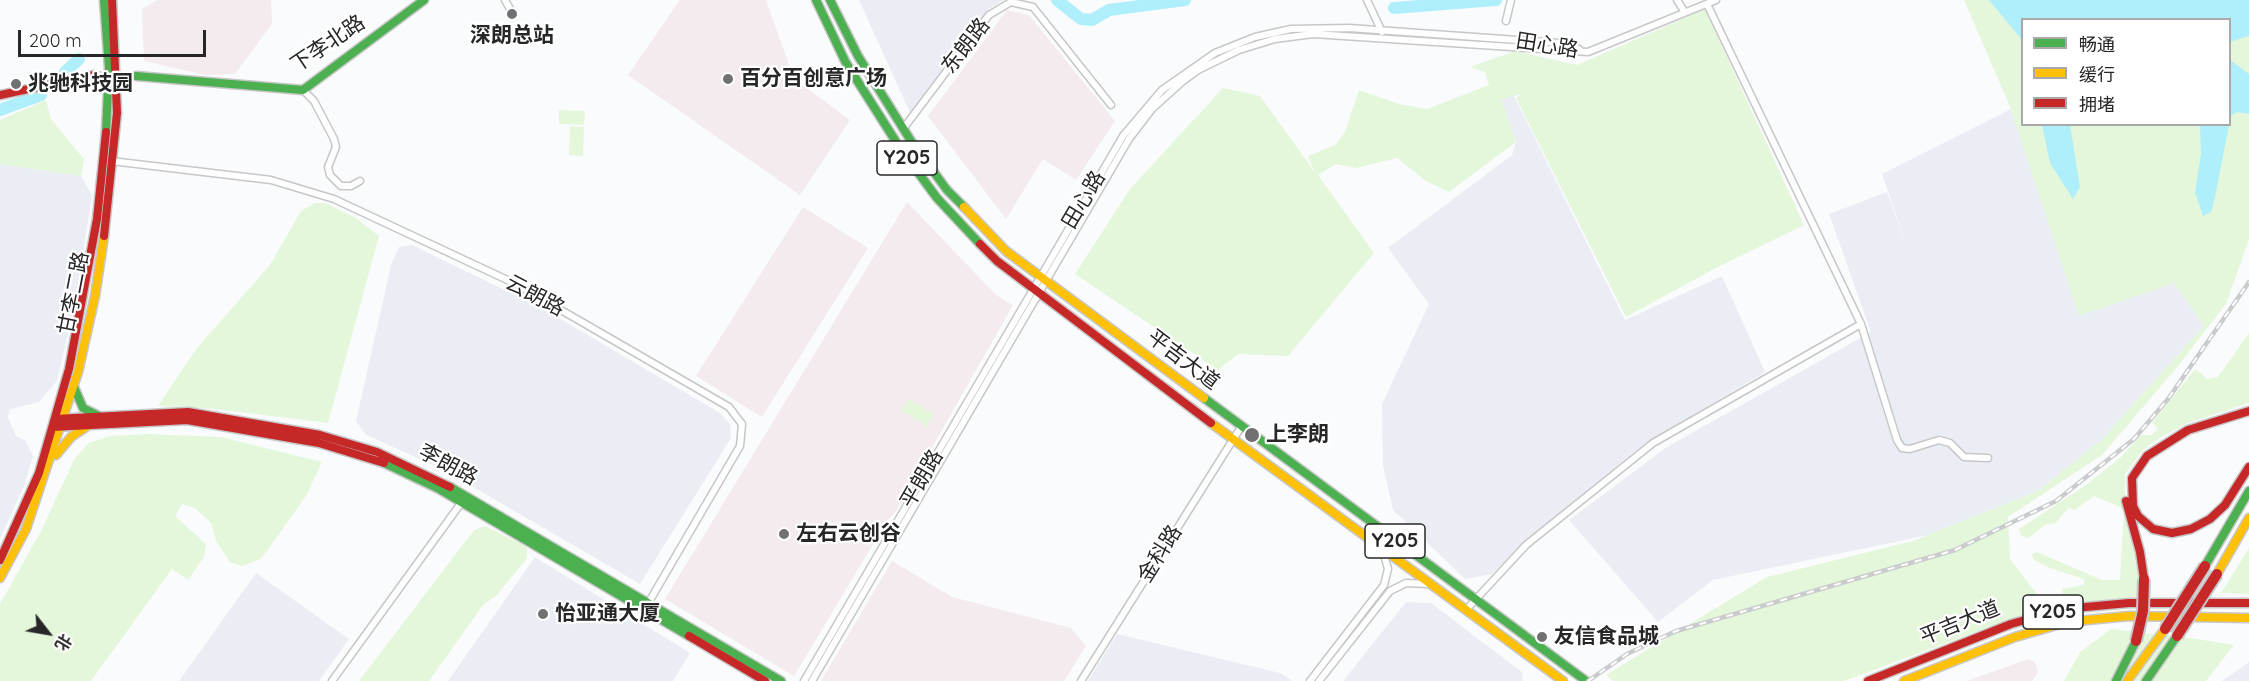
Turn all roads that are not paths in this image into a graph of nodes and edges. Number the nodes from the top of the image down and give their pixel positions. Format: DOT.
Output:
graph roads {
  1 [pos="104,0"];
  2 [pos="112,0"];
  3 [pos="424,0"];
  4 [pos="505,0"];
  5 [pos="816,0"];
  6 [pos="830,0"];
  7 [pos="1367,0"];
  8 [pos="1511,0"];
  9 [pos="1677,0"];
  10 [pos="1716,0"];
  11 [pos="1707,4"];
  12 [pos="510,9"];
  13 [pos="1684,11"];
  14 [pos="1506,21"];
  15 [pos="1382,30"];
  16 [pos="1385,37"];
  17 [pos="1588,52"];
  18 [pos="94,75"];
  19 [pos="136,76"];
  20 [pos="303,90"];
  21 [pos="0,95"];
  22 [pos="1111,105"];
  23 [pos="903,129"];
  24 [pos="108,161"];
  25 [pos="360,181"];
  26 [pos="1042,278"];
  27 [pos="1035,291"];
  28 [pos="1862,324"];
  29 [pos="74,385"];
  30 [pos="2249,405"];
  31 [pos="2249,411"];
  32 [pos="103,417"];
  33 [pos="58,423"];
  34 [pos="92,425"];
  35 [pos="1240,427"];
  36 [pos="1233,438"];
  37 [pos="1988,458"];
  38 [pos="50,465"];
  39 [pos="2249,467"];
  40 [pos="2249,491"];
  41 [pos="464,499"];
  42 [pos="2249,518"];
  43 [pos="2249,526"];
  44 [pos="1381,548"];
  45 [pos="0,560"];
  46 [pos="2217,574"];
  47 [pos="0,578"];
  48 [pos="1432,586"];
  49 [pos="1474,600"];
  50 [pos="2249,603"];
  51 [pos="646,606"];
  52 [pos="1466,610"];
  53 [pos="2249,618"];
  54 [pos="332,681"];
  55 [pos="765,681"];
  56 [pos="780,681"];
  57 [pos="804,681"];
  58 [pos="812,681"];
  59 [pos="1081,681"];
  60 [pos="1310,681"];
  61 [pos="1319,681"];
  62 [pos="1563,681"];
  63 [pos="1586,681"];
  64 [pos="1868,681"];
  65 [pos="1904,681"];
  66 [pos="2116,681"];
  67 [pos="2127,681"];
  68 [pos="2146,681"];
  1 -- 24 [label="main road, 甘李二路"];
  2 -- 24 [label="main road, 甘李二路"];
  3 -- 20 [label="main road, 下李北路"];
  4 -- 12 [label="street"];
  5 -- 27 [label="main road, 平吉大道 / Y205"];
  6 -- 23 [label="main road, 平吉大道 / Y205"];
  7 -- 15 [label="street"];
  8 -- 14 [label="street"];
  9 -- 13 [label="street"];
  10 -- 11 [label="street"];
  11 -- 13 [label="street"];
  11 -- 28 [label="street"];
  13 -- 17 [label="street"];
  15 -- 16 [label="street"];
  15 -- 17 [label="street, 田心路"];
  15 -- 26 [label="street, 田心路"];
  16 -- 17 [label="street, 田心路"];
  16 -- 26 [label="street, 田心路"];
  18 -- 21 [label="main road"];
  19 -- 20 [label="main road, 下李北路"];
  20 -- 25 [label="street"];
  22 -- 23 [label="street, 东朗路"];
  23 -- 26 [label="main road, 平吉大道 / Y205"];
  24 -- 29 [label="main road, 甘李二路"];
  24 -- 33 [label="main road, 甘李二路"];
  24 -- 51 [label="street, 云朗路"];
  26 -- 27 [label="street, 平朗路"];
  26 -- 35 [label="main road, 平吉大道 / Y205"];
  27 -- 36 [label="main road, 平吉大道 / Y205"];
  27 -- 57 [label="street, 平朗路"];
  27 -- 58 [label="street, 平朗路"];
  28 -- 37 [label="street"];
  28 -- 49 [label="street"];
  29 -- 32 [label="main road"];
  29 -- 33 [label="main road, 甘李二路"];
  30 -- 66 [label="main road, bridge"];
  31 -- 39 [label="main road"];
  32 -- 33 [label="main road, 李朗路"];
  32 -- 41 [label="main road, 李朗路"];
  33 -- 34 [label="main road, 李朗路"];
  33 -- 38 [label="main road, 甘李二路"];
  33 -- 45 [label="main road, 甘李二路"];
  34 -- 38 [label="main road"];
  34 -- 41 [label="main road, 李朗路"];
  35 -- 36 [label="street, 金科路"];
  35 -- 49 [label="main road, 平吉大道 / Y205"];
  36 -- 44 [label="main road, 平吉大道 / Y205"];
  36 -- 59 [label="street, 金科路"];
  38 -- 47 [label="main road, 甘李二路"];
  40 -- 67 [label="main road, bridge"];
  41 -- 51 [label="main road, 李朗路"];
  41 -- 54 [label="street"];
  42 -- 46 [label="main road"];
  43 -- 46 [label="main road"];
  44 -- 48 [label="main road, 平吉大道 / Y205"];
  44 -- 60 [label="street"];
  46 -- 68 [label="main road, bridge"];
  48 -- 52 [label="main road, 平吉大道 / Y205"];
  48 -- 61 [label="street"];
  49 -- 52 [label="street"];
  49 -- 63 [label="main road, 平吉大道 / Y205"];
  50 -- 64 [label="main road, 平吉大道 / Y205"];
  51 -- 55 [label="main road, 李朗路"];
  51 -- 56 [label="main road, 李朗路"];
  52 -- 62 [label="main road, 平吉大道 / Y205"];
  53 -- 65 [label="main road, 平吉大道 / Y205"];
}
